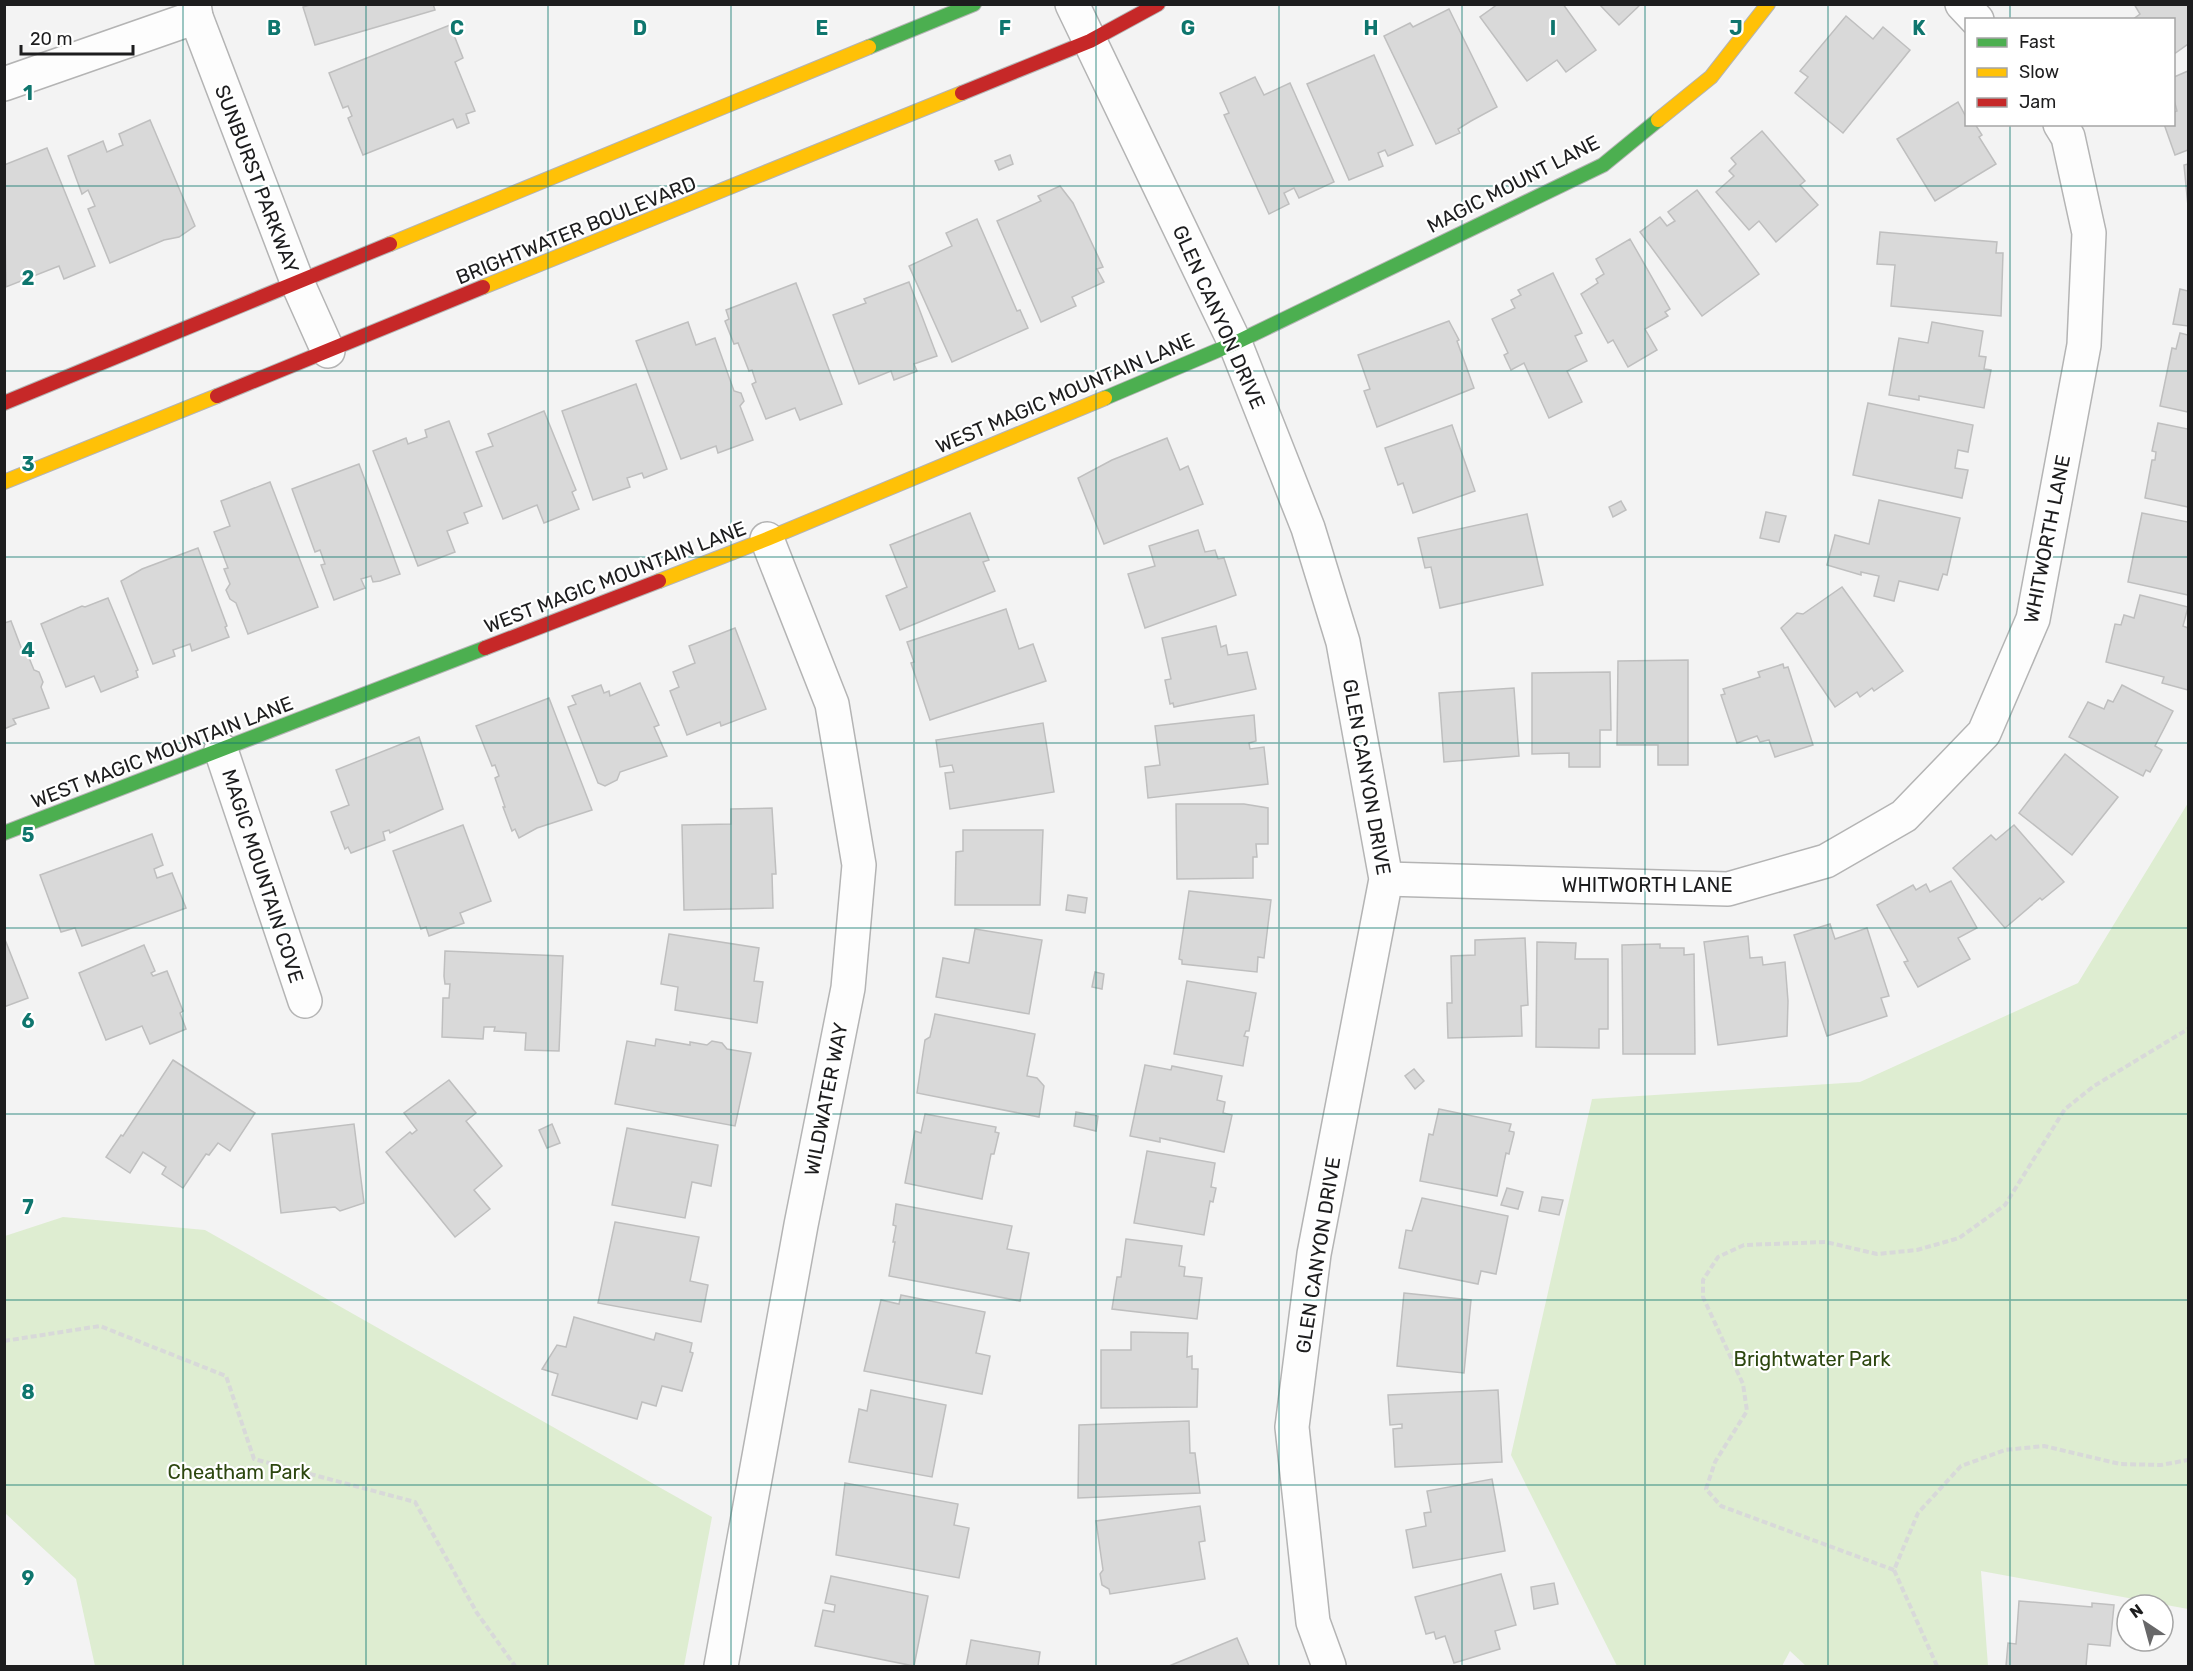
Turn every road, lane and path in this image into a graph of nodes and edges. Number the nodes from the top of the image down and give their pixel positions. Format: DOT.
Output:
graph roads {
  1 [pos="974,4"];
  2 [pos="1072,4"];
  3 [pos="1158,4"];
  4 [pos="1768,4"];
  5 [pos="1962,4"];
  6 [pos="195,11"];
  7 [pos="1975,18"];
  8 [pos="1090,41"];
  9 [pos="4,84"];
  10 [pos="2061,126"];
  11 [pos="297,284"];
  12 [pos="1235,343"];
  13 [pos="328,351"];
  14 [pos="4,403"];
  15 [pos="4,482"];
  16 [pos="767,539"];
  17 [pos="221,750"];
  18 [pos="4,833"];
  19 [pos="1386,879"];
  20 [pos="305,1001"];
  21 [pos="2188,1029"];
  22 [pos="4,1341"];
  23 [pos="2188,1460"];
  24 [pos="1894,1570"];
  25 [pos="515,1666"];
  26 [pos="722,1666"];
  27 [pos="1329,1666"];
  28 [pos="1937,1666"];
  1 -- 11 [label="street"];
  2 -- 8 [label="street, GLEN CANYON DRIVE"];
  3 -- 8 [label="street, BRIGHTWATER BOULEVARD"];
  4 -- 12 [label="street, MAGIC MOUNT LANE"];
  5 -- 7 [label="street"];
  6 -- 9 [label="street"];
  6 -- 11 [label="street, SUNBURST PARKWAY"];
  8 -- 12 [label="street, GLEN CANYON DRIVE"];
  8 -- 13 [label="street, BRIGHTWATER BOULEVARD"];
  10 -- 19 [label="street, WHITWORTH LANE"];
  11 -- 13 [label="street, SUNBURST PARKWAY"];
  11 -- 14 [label="street"];
  12 -- 16 [label="street, WEST MAGIC MOUNTAIN LANE"];
  12 -- 19 [label="street, GLEN CANYON DRIVE"];
  13 -- 15 [label="street, BRIGHTWATER BOULEVARD"];
  16 -- 17 [label="street, WEST MAGIC MOUNTAIN LANE"];
  16 -- 26 [label="street, WILDWATER WAY"];
  17 -- 18 [label="street, WEST MAGIC MOUNTAIN LANE"];
  17 -- 20 [label="street, MAGIC MOUNTAIN COVE"];
  19 -- 27 [label="street, GLEN CANYON DRIVE"];
  21 -- 24 [label="path"];
  22 -- 25 [label="path"];
  23 -- 24 [label="path"];
  24 -- 28 [label="path"];
}
